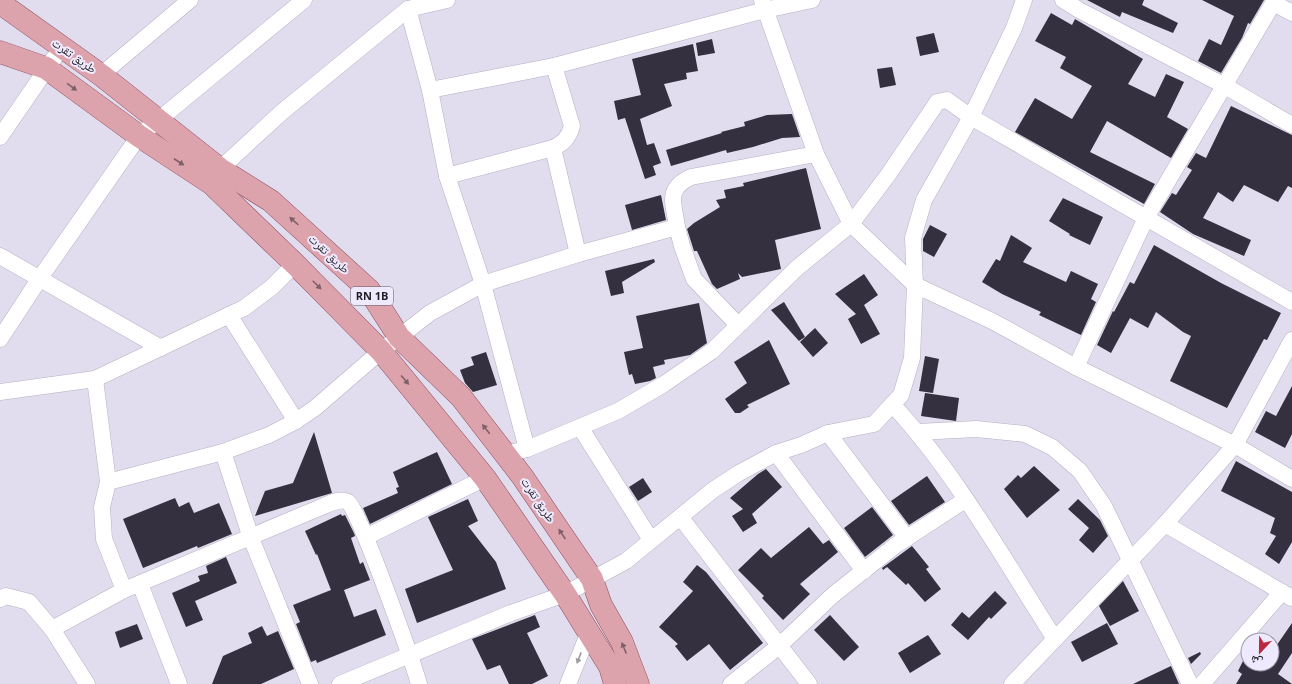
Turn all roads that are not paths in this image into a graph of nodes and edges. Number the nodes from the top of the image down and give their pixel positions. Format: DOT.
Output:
graph roads {
  1 [pos="190,0"];
  2 [pos="304,0"];
  3 [pos="447,0"];
  4 [pos="812,0"];
  5 [pos="1024,0"];
  6 [pos="1063,0"];
  7 [pos="1274,2"];
  8 [pos="0,3"];
  9 [pos="764,5"];
  10 [pos="408,9"];
  11 [pos="1292,13"];
  12 [pos="61,48"];
  13 [pos="0,52"];
  14 [pos="554,66"];
  15 [pos="46,68"];
  16 [pos="101,75"];
  17 [pos="1225,86"];
  18 [pos="430,90"];
  19 [pos="971,117"];
  20 [pos="157,121"];
  21 [pos="1292,125"];
  22 [pos="138,136"];
  23 [pos="0,137"];
  24 [pos="553,148"];
  25 [pos="816,154"];
  26 [pos="220,169"];
  27 [pos="447,176"];
  28 [pos="1146,218"];
  29 [pos="851,224"];
  30 [pos="678,227"];
  31 [pos="578,254"];
  32 [pos="0,256"];
  33 [pos="295,264"];
  34 [pos="40,278"];
  35 [pos="483,284"];
  36 [pos="915,285"];
  37 [pos="1292,302"];
  38 [pos="229,315"];
  39 [pos="738,325"];
  40 [pos="399,337"];
  41 [pos="0,339"];
  42 [pos="1292,340"];
  43 [pos="161,348"];
  44 [pos="381,351"];
  45 [pos="1076,367"];
  46 [pos="95,379"];
  47 [pos="0,392"];
  48 [pos="892,404"];
  49 [pos="296,421"];
  50 [pos="580,427"];
  51 [pos="918,432"];
  52 [pos="828,433"];
  53 [pos="1235,445"];
  54 [pos="527,449"];
  55 [pos="223,452"];
  56 [pos="776,452"];
  57 [pos="506,454"];
  58 [pos="485,478"];
  59 [pos="1292,479"];
  60 [pos="108,482"];
  61 [pos="965,500"];
  62 [pos="681,518"];
  63 [pos="1165,524"];
  64 [pos="366,537"];
  65 [pos="251,538"];
  66 [pos="907,538"];
  67 [pos="651,540"];
  68 [pos="1130,560"];
  69 [pos="864,571"];
  70 [pos="592,579"];
  71 [pos="140,584"];
  72 [pos="124,590"];
  73 [pos="565,594"];
  74 [pos="1287,595"];
  75 [pos="0,599"];
  76 [pos="52,629"];
  77 [pos="589,632"];
  78 [pos="1055,639"];
  79 [pos="779,646"];
  80 [pos="410,655"];
  81 [pos="87,684"];
  82 [pos="179,684"];
  83 [pos="310,684"];
  84 [pos="340,684"];
  85 [pos="419,684"];
  86 [pos="568,684"];
  87 [pos="615,684"];
  88 [pos="638,684"];
  89 [pos="731,684"];
  90 [pos="809,684"];
  91 [pos="1012,684"];
  92 [pos="1190,684"];
  93 [pos="1202,684"];
  1 -- 16 [label="street"];
  2 -- 20 [label="street"];
  3 -- 10 [label="street"];
  4 -- 9 [label="street"];
  5 -- 19 [label="street"];
  6 -- 17 [label="street"];
  7 -- 11 [label="street"];
  7 -- 17 [label="street"];
  8 -- 12 [label="main road, طريق تقرت / RN 1B"];
  9 -- 14 [label="street"];
  9 -- 25 [label="street"];
  10 -- 18 [label="street"];
  10 -- 26 [label="street"];
  12 -- 15 [label="street"];
  12 -- 16 [label="main road, طريق تقرت / RN 1B"];
  13 -- 15 [label="main road, RN 1B"];
  14 -- 18 [label="street"];
  14 -- 24 [label="street"];
  15 -- 22 [label="main road, RN 1B, one-way"];
  15 -- 23 [label="street"];
  16 -- 20 [label="main road, طريق تقرت / RN 1B"];
  17 -- 21 [label="street"];
  17 -- 28 [label="street"];
  18 -- 27 [label="street"];
  19 -- 28 [label="street"];
  19 -- 29 [label="street"];
  19 -- 36 [label="street"];
  20 -- 22 [label="street"];
  20 -- 26 [label="main road, طريق تقرت / RN 1B"];
  22 -- 33 [label="main road, RN 1B, one-way"];
  22 -- 34 [label="street"];
  24 -- 27 [label="street"];
  24 -- 31 [label="street"];
  25 -- 29 [label="street"];
  25 -- 30 [label="street"];
  40 -- 26 [label="main road, طريق تقرت / RN 1B, one-way"];
  27 -- 35 [label="street"];
  28 -- 37 [label="street"];
  28 -- 45 [label="street"];
  29 -- 36 [label="street"];
  29 -- 39 [label="street"];
  30 -- 31 [label="street"];
  30 -- 39 [label="street"];
  31 -- 35 [label="street"];
  32 -- 34 [label="street"];
  33 -- 38 [label="street"];
  33 -- 44 [label="main road, RN 1B, one-way"];
  34 -- 41 [label="street"];
  34 -- 43 [label="street"];
  35 -- 40 [label="street"];
  35 -- 54 [label="street"];
  36 -- 45 [label="street"];
  36 -- 48 [label="street"];
  38 -- 43 [label="street"];
  38 -- 49 [label="street"];
  39 -- 50 [label="street"];
  40 -- 44 [label="street"];
  57 -- 40 [label="main road, طريق تقرت / RN 1B, one-way"];
  42 -- 53 [label="street"];
  43 -- 46 [label="street"];
  44 -- 49 [label="street"];
  44 -- 58 [label="main road, RN 1B, one-way"];
  45 -- 53 [label="street"];
  46 -- 47 [label="street"];
  46 -- 60 [label="street"];
  48 -- 51 [label="street"];
  48 -- 52 [label="street"];
  49 -- 55 [label="street"];
  50 -- 54 [label="street"];
  50 -- 67 [label="street"];
  51 -- 61 [label="street"];
  51 -- 68 [label="street"];
  52 -- 56 [label="street"];
  52 -- 66 [label="street"];
  53 -- 59 [label="street"];
  53 -- 63 [label="street"];
  54 -- 57 [label="street"];
  55 -- 60 [label="street"];
  55 -- 65 [label="street"];
  56 -- 62 [label="street"];
  56 -- 69 [label="street"];
  70 -- 57 [label="main road, طريق تقرت / RN 1B, one-way"];
  58 -- 64 [label="street"];
  58 -- 73 [label="main road, RN 1B"];
  60 -- 72 [label="street"];
  61 -- 66 [label="street"];
  61 -- 78 [label="street"];
  62 -- 67 [label="street"];
  62 -- 79 [label="street"];
  63 -- 68 [label="street"];
  63 -- 74 [label="street"];
  64 -- 65 [label="street"];
  64 -- 80 [label="street"];
  65 -- 71 [label="street"];
  65 -- 83 [label="street"];
  66 -- 69 [label="street"];
  67 -- 70 [label="street"];
  68 -- 78 [label="street"];
  68 -- 92 [label="street"];
  69 -- 79 [label="street"];
  70 -- 73 [label="street"];
  88 -- 70 [label="main road, طريق تقرت / RN 1B, one-way"];
  71 -- 72 [label="street"];
  71 -- 82 [label="street"];
  72 -- 76 [label="street"];
  73 -- 77 [label="main road, RN 1B"];
  73 -- 80 [label="street"];
  74 -- 93 [label="street"];
  75 -- 76 [label="street"];
  76 -- 81 [label="street"];
  77 -- 86 [label="street, one-way"];
  77 -- 87 [label="main road, RN 1B"];
  78 -- 91 [label="street"];
  79 -- 89 [label="street"];
  79 -- 90 [label="street"];
  80 -- 84 [label="street"];
  80 -- 85 [label="street"];
}
